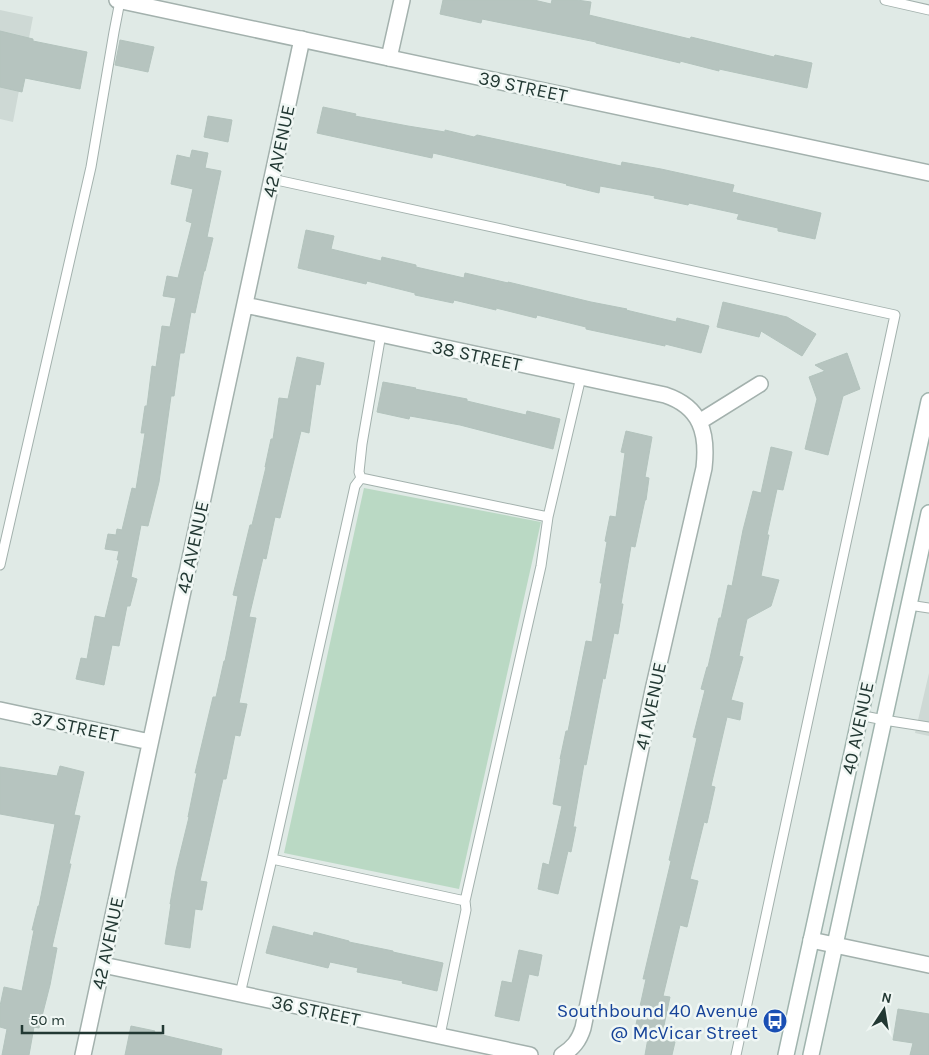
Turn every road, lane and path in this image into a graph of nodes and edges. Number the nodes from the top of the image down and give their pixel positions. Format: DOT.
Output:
graph roads {
  1 [pos="118,0"];
  2 [pos="402,0"];
  3 [pos="885,0"];
  4 [pos="929,10"];
  5 [pos="302,39"];
  6 [pos="389,58"];
  7 [pos="929,173"];
  8 [pos="272,180"];
  9 [pos="245,305"];
  10 [pos="381,334"];
  11 [pos="581,376"];
  12 [pos="760,384"];
  13 [pos="929,401"];
  14 [pos="699,422"];
  15 [pos="361,478"];
  16 [pos="929,513"];
  17 [pos="548,517"];
  18 [pos="0,565"];
  19 [pos="909,604"];
  20 [pos="929,608"];
  21 [pos="0,710"];
  22 [pos="859,715"];
  23 [pos="884,720"];
  24 [pos="929,727"];
  25 [pos="150,742"];
  26 [pos="272,859"];
  27 [pos="465,901"];
  28 [pos="811,940"];
  29 [pos="835,946"];
  30 [pos="103,964"];
  31 [pos="929,965"];
  32 [pos="240,994"];
  33 [pos="440,1036"];
  34 [pos="567,1054"];
  35 [pos="83,1055"];
  36 [pos="530,1055"];
  37 [pos="736,1055"];
  38 [pos="786,1055"];
  39 [pos="811,1055"];
  1 -- 5 [label="street, 39 STREET"];
  1 -- 18 [label="lane"];
  2 -- 6 [label="street"];
  3 -- 4 [label="lane"];
  5 -- 6 [label="street, 39 STREET"];
  5 -- 8 [label="street, 42 AVENUE"];
  6 -- 7 [label="street, 39 STREET"];
  8 -- 9 [label="street, 42 AVENUE"];
  8 -- 37 [label="lane"];
  9 -- 10 [label="street, 38 STREET"];
  9 -- 25 [label="street, 42 AVENUE"];
  10 -- 11 [label="street, 38 STREET"];
  10 -- 15 [label="lane"];
  11 -- 14 [label="street, 38 STREET"];
  11 -- 17 [label="lane"];
  12 -- 14 [label="street"];
  13 -- 22 [label="street, 40 AVENUE"];
  14 -- 34 [label="street, 41 AVENUE"];
  15 -- 17 [label="lane"];
  15 -- 26 [label="lane"];
  16 -- 19 [label="street, 40 AVENUE"];
  17 -- 27 [label="lane"];
  19 -- 20 [label="lane"];
  19 -- 23 [label="street, 40 AVENUE"];
  21 -- 25 [label="street, 37 STREET"];
  22 -- 23 [label="lane"];
  22 -- 28 [label="street, 40 AVENUE"];
  23 -- 24 [label="lane"];
  23 -- 29 [label="street, 40 AVENUE"];
  25 -- 30 [label="street, 42 AVENUE"];
  26 -- 27 [label="lane"];
  26 -- 32 [label="lane"];
  27 -- 33 [label="lane"];
  28 -- 29 [label="street"];
  28 -- 38 [label="street, 40 AVENUE"];
  29 -- 31 [label="street"];
  29 -- 39 [label="street, 40 AVENUE"];
  30 -- 32 [label="street, 36 STREET"];
  30 -- 35 [label="street, 42 AVENUE"];
  32 -- 33 [label="street, 36 STREET"];
  33 -- 36 [label="street, 36 STREET"];
}
